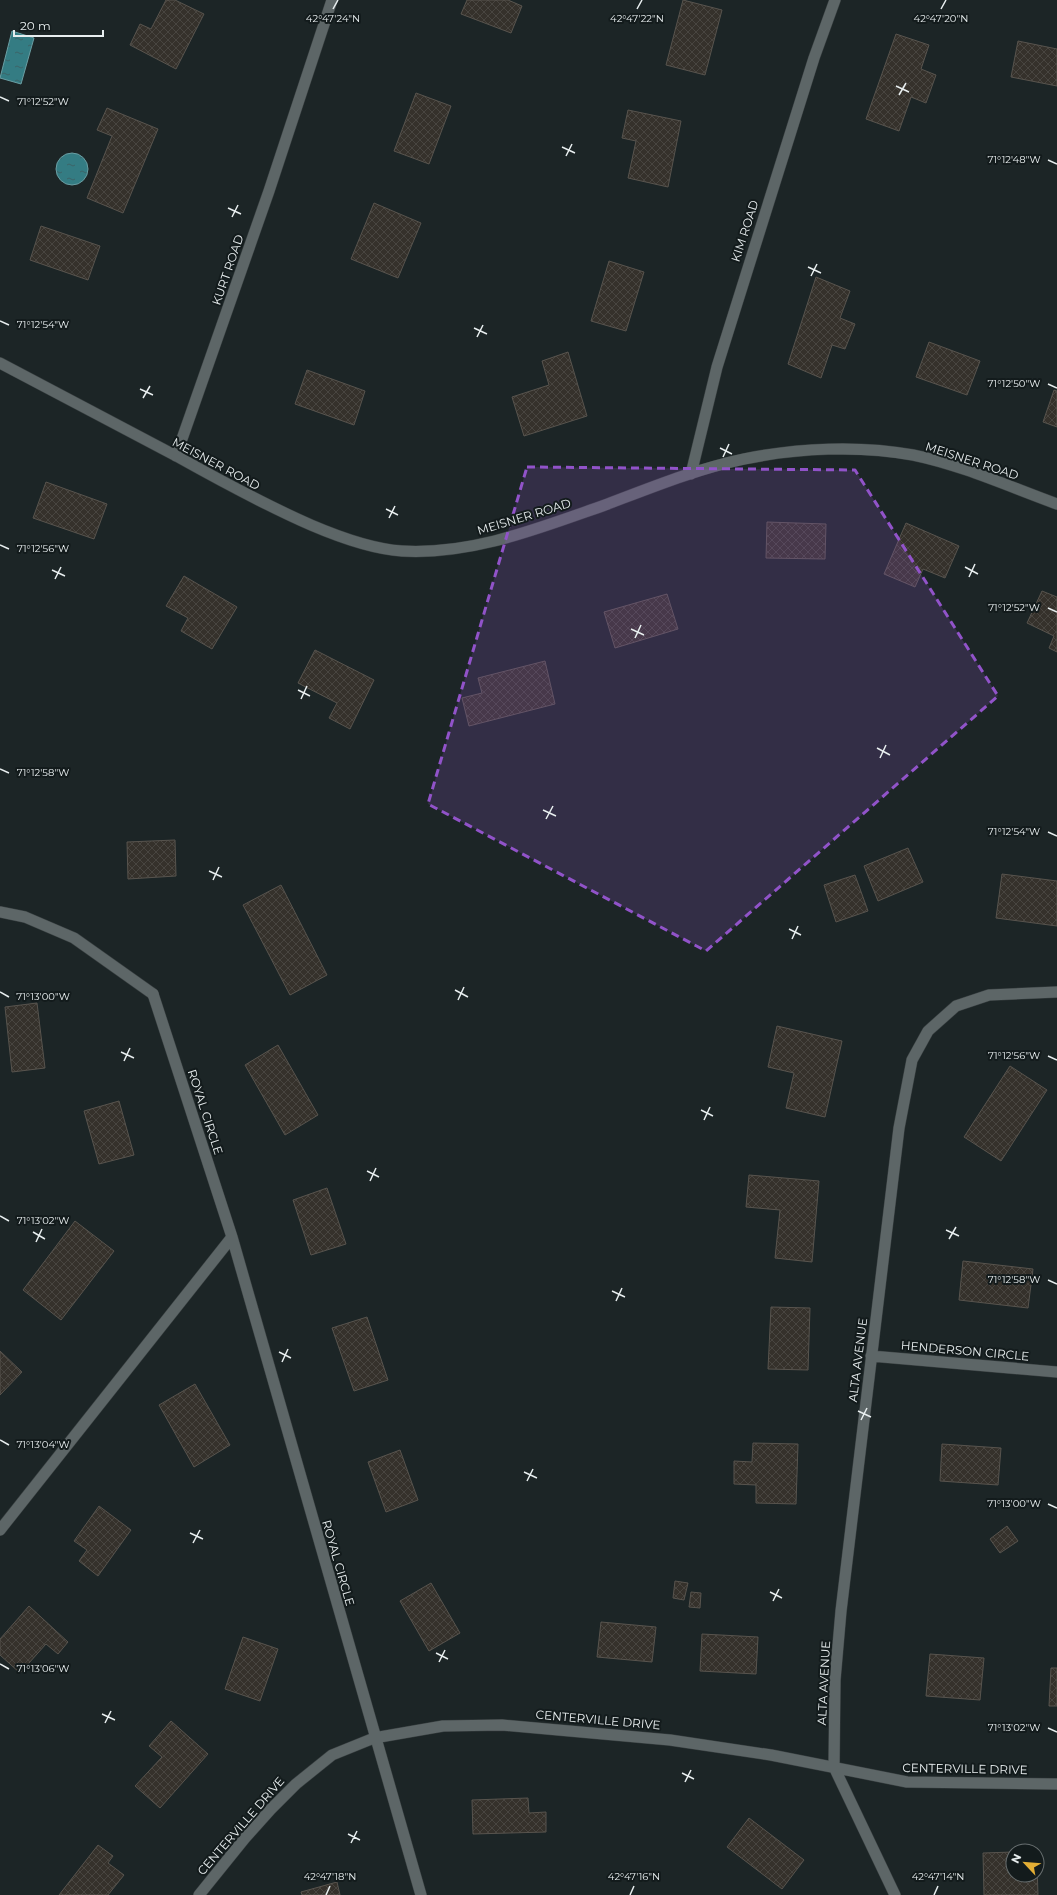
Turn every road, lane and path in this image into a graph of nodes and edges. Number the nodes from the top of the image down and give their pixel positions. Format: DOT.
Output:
graph roads {
  1 [pos="332,0"];
  2 [pos="835,0"];
  3 [pos="0,363"];
  4 [pos="176,456"];
  5 [pos="691,474"];
  6 [pos="1057,504"];
  7 [pos="0,912"];
  8 [pos="1057,992"];
  9 [pos="232,1237"];
  10 [pos="872,1356"];
  11 [pos="1057,1372"];
  12 [pos="0,1530"];
  13 [pos="374,1738"];
  14 [pos="834,1767"];
  15 [pos="1057,1784"];
  16 [pos="199,1895"];
  17 [pos="420,1895"];
  18 [pos="895,1895"];
  1 -- 4 [label="street, KURT ROAD"];
  2 -- 5 [label="street, KIM ROAD"];
  3 -- 4 [label="street, MEISNER ROAD"];
  4 -- 5 [label="street, MEISNER ROAD"];
  5 -- 6 [label="street, MEISNER ROAD"];
  7 -- 9 [label="street, ROYAL CIRCLE"];
  8 -- 10 [label="street, ALTA AVENUE"];
  9 -- 12 [label="street"];
  9 -- 13 [label="street, ROYAL CIRCLE"];
  10 -- 11 [label="street, HENDERSON CIRCLE"];
  10 -- 14 [label="street, ALTA AVENUE"];
  13 -- 14 [label="street, CENTERVILLE DRIVE"];
  13 -- 16 [label="street, CENTERVILLE DRIVE"];
  13 -- 17 [label="street, ROYAL CIRCLE"];
  14 -- 15 [label="street, CENTERVILLE DRIVE"];
  14 -- 18 [label="street, ALTA AVENUE"];
}
